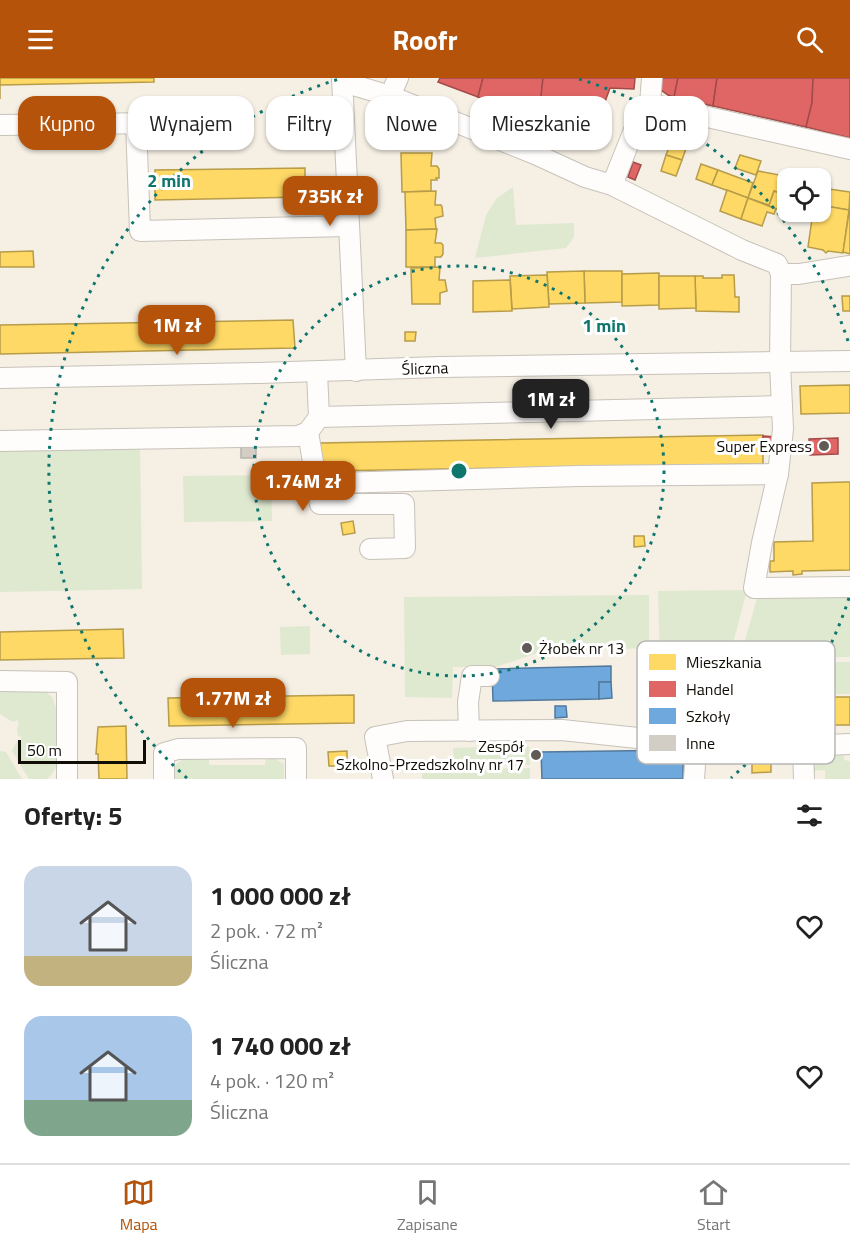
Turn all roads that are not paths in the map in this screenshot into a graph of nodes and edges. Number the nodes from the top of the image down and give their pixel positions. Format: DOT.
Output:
graph roads {
  1 [pos="652,78"];
  2 [pos="342,80"];
  3 [pos="394,87"];
  4 [pos="651,96"];
  5 [pos="708,117"];
  6 [pos="0,125"];
  7 [pos="850,149"];
  8 [pos="626,150"];
  9 [pos="612,185"];
  10 [pos="348,226"];
  11 [pos="848,266"];
  12 [pos="782,274"];
  13 [pos="850,361"];
  14 [pos="780,363"];
  15 [pos="356,371"];
  16 [pos="317,372"];
  17 [pos="0,378"];
  18 [pos="782,406"];
  19 [pos="314,424"];
  20 [pos="0,441"];
  21 [pos="778,474"];
  22 [pos="314,475"];
  23 [pos="370,549"];
  24 [pos="850,587"];
  25 [pos="489,676"];
  26 [pos="0,681"];
  27 [pos="469,731"];
  28 [pos="637,737"];
  29 [pos="850,744"];
  30 [pos="835,745"];
  31 [pos="695,764"];
  32 [pos="804,764"];
  33 [pos="67,779"];
  34 [pos="164,779"];
  35 [pos="296,779"];
  36 [pos="383,779"];
  37 [pos="694,779"];
  38 [pos="804,779"];
  1 -- 4 [label="street"];
  2 -- 3 [label="street"];
  2 -- 10 [label="street"];
  3 -- 9 [label="street"];
  5 -- 7 [label="street"];
  6 -- 10 [label="street"];
  8 -- 9 [label="street"];
  9 -- 12 [label="street"];
  10 -- 15 [label="street"];
  11 -- 12 [label="street"];
  12 -- 14 [label="street"];
  13 -- 14 [label="street, Śliczna"];
  14 -- 15 [label="street, Śliczna"];
  14 -- 18 [label="street"];
  15 -- 16 [label="street, Śliczna"];
  16 -- 17 [label="street, Śliczna"];
  16 -- 19 [label="street"];
  18 -- 19 [label="street"];
  18 -- 21 [label="street"];
  19 -- 20 [label="street"];
  19 -- 22 [label="street"];
  21 -- 22 [label="street"];
  21 -- 24 [label="street"];
  22 -- 23 [label="street"];
  25 -- 27 [label="street"];
  26 -- 33 [label="street"];
  27 -- 28 [label="street"];
  27 -- 36 [label="street"];
  29 -- 30 [label="street"];
  31 -- 37 [label="street"];
  32 -- 38 [label="street"];
  34 -- 35 [label="street"];
}
